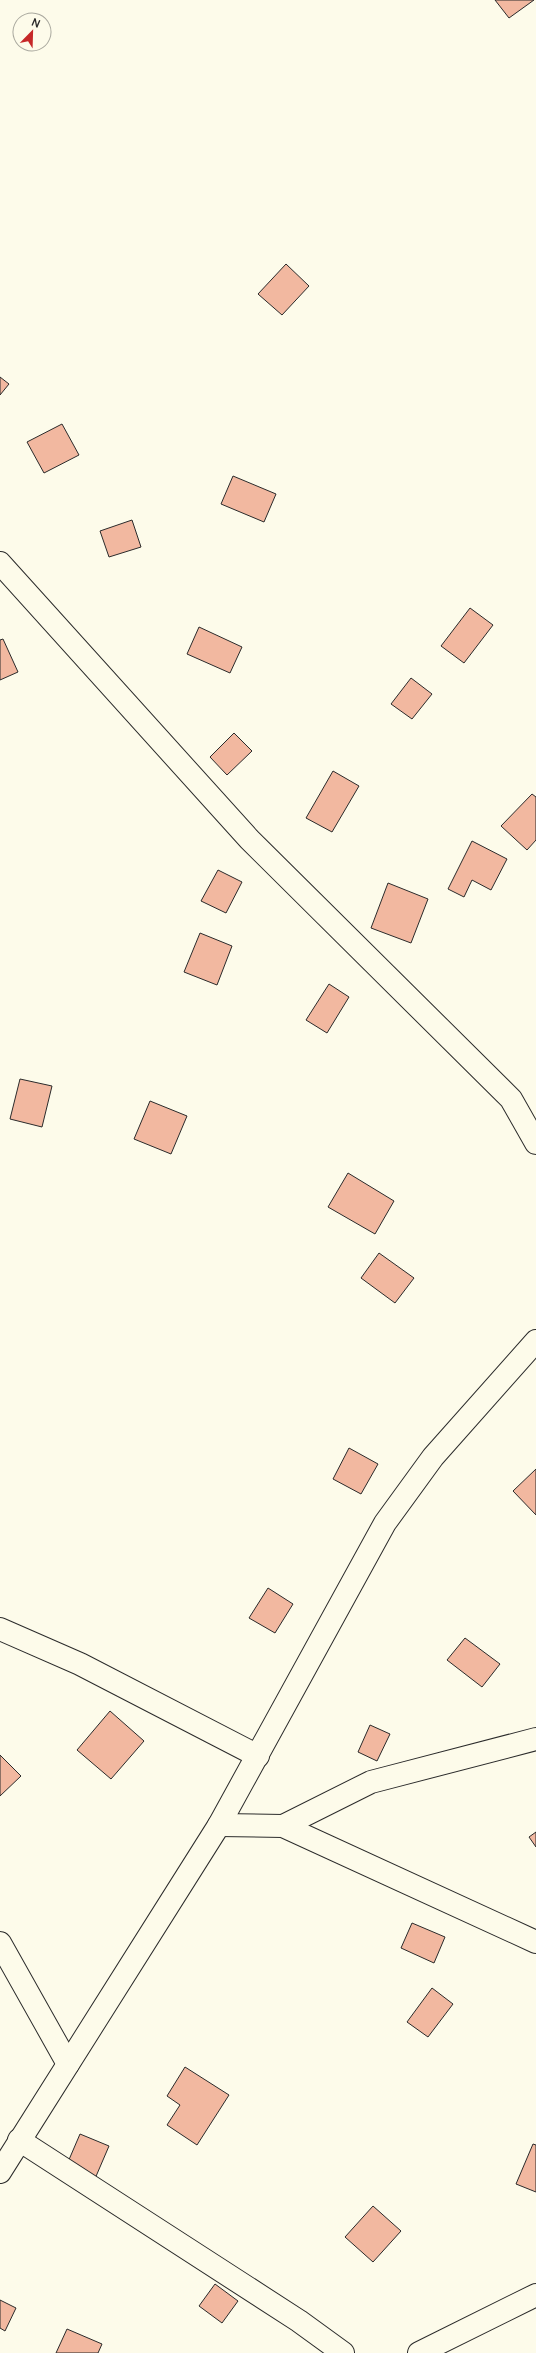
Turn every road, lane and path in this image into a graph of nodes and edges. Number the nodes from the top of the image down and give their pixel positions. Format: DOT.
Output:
graph roads {
  1 [pos="0,563"];
  2 [pos="536,1144"];
  3 [pos="536,1341"];
  4 [pos="0,1629"];
  5 [pos="536,1739"];
  6 [pos="258,1756"];
  7 [pos="219,1825"];
  8 [pos="283,1826"];
  9 [pos="536,1942"];
  10 [pos="0,1943"];
  11 [pos="68,2064"];
  12 [pos="19,2140"];
  13 [pos="0,2172"];
  14 [pos="536,2295"];
  15 [pos="343,2353"];
  16 [pos="419,2353"];
  1 -- 2 [label="street"];
  3 -- 6 [label="street"];
  4 -- 6 [label="street"];
  5 -- 8 [label="street"];
  6 -- 7 [label="street"];
  7 -- 8 [label="street"];
  7 -- 11 [label="street"];
  8 -- 9 [label="street"];
  10 -- 11 [label="street"];
  11 -- 12 [label="street"];
  12 -- 13 [label="street"];
  12 -- 15 [label="street"];
  14 -- 16 [label="street"];
}
